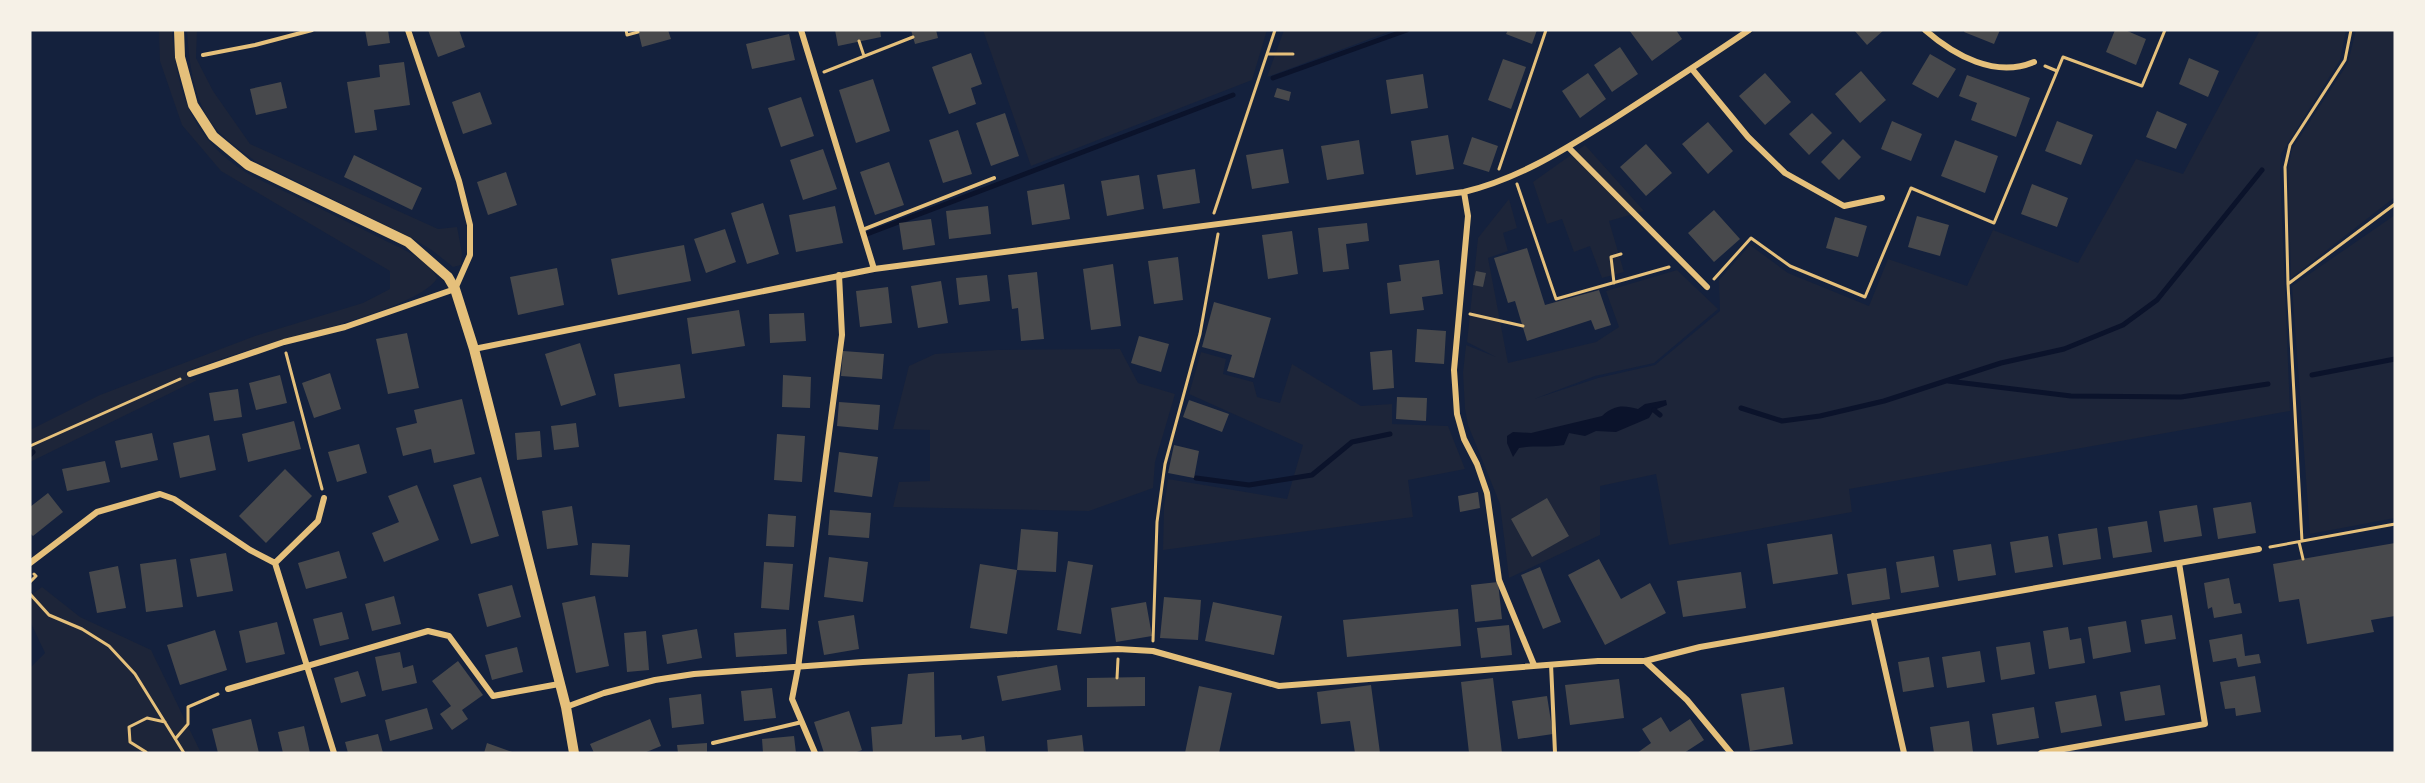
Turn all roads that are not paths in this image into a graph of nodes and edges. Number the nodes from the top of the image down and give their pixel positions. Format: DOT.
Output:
graph roads {
  1 [pos="179,30"];
  2 [pos="312,30"];
  3 [pos="408,30"];
  4 [pos="801,30"];
  5 [pos="1749,30"];
  6 [pos="1925,30"];
  7 [pos="203,56"];
  8 [pos="2034,62"];
  9 [pos="1692,69"];
  10 [pos="1568,147"];
  11 [pos="994,178"];
  12 [pos="1464,192"];
  13 [pos="1882,198"];
  14 [pos="862,230"];
  15 [pos="874,269"];
  16 [pos="839,275"];
  17 [pos="1707,287"];
  18 [pos="455,290"];
  19 [pos="474,349"];
  20 [pos="190,374"];
  21 [pos="324,498"];
  22 [pos="2259,549"];
  23 [pos="30,562"];
  24 [pos="275,563"];
  25 [pos="2179,563"];
  26 [pos="1874,616"];
  27 [pos="1645,661"];
  28 [pos="1551,664"];
  29 [pos="308,666"];
  30 [pos="1534,666"];
  31 [pos="798,668"];
  32 [pos="559,684"];
  33 [pos="228,689"];
  34 [pos="566,707"];
  35 [pos="802,722"];
  36 [pos="713,743"];
  37 [pos="334,753"];
  38 [pos="574,753"];
  39 [pos="814,753"];
  40 [pos="1555,753"];
  41 [pos="1731,753"];
  42 [pos="1904,753"];
  43 [pos="2041,753"];
  1 -- 18 [label="street"];
  2 -- 7 [label="lane"];
  3 -- 18 [label="street"];
  4 -- 14 [label="street"];
  5 -- 9 [label="street"];
  6 -- 8 [label="street"];
  9 -- 10 [label="street"];
  9 -- 13 [label="street"];
  10 -- 12 [label="street"];
  10 -- 17 [label="street"];
  11 -- 14 [label="lane"];
  12 -- 15 [label="street"];
  12 -- 30 [label="street"];
  14 -- 15 [label="street"];
  15 -- 16 [label="street"];
  16 -- 19 [label="street"];
  16 -- 31 [label="street"];
  18 -- 19 [label="street"];
  18 -- 20 [label="street"];
  19 -- 32 [label="street"];
  21 -- 24 [label="street"];
  22 -- 25 [label="street"];
  23 -- 24 [label="street"];
  24 -- 29 [label="street"];
  25 -- 26 [label="street"];
  25 -- 43 [label="street"];
  26 -- 27 [label="street"];
  26 -- 42 [label="street"];
  27 -- 28 [label="street"];
  27 -- 41 [label="street"];
  28 -- 30 [label="street"];
  28 -- 40 [label="lane"];
  29 -- 32 [label="street"];
  29 -- 33 [label="street"];
  29 -- 37 [label="street"];
  30 -- 31 [label="street"];
  31 -- 34 [label="street"];
  31 -- 35 [label="street"];
  32 -- 34 [label="street"];
  34 -- 38 [label="street"];
  35 -- 36 [label="lane"];
  35 -- 39 [label="street"];
}
